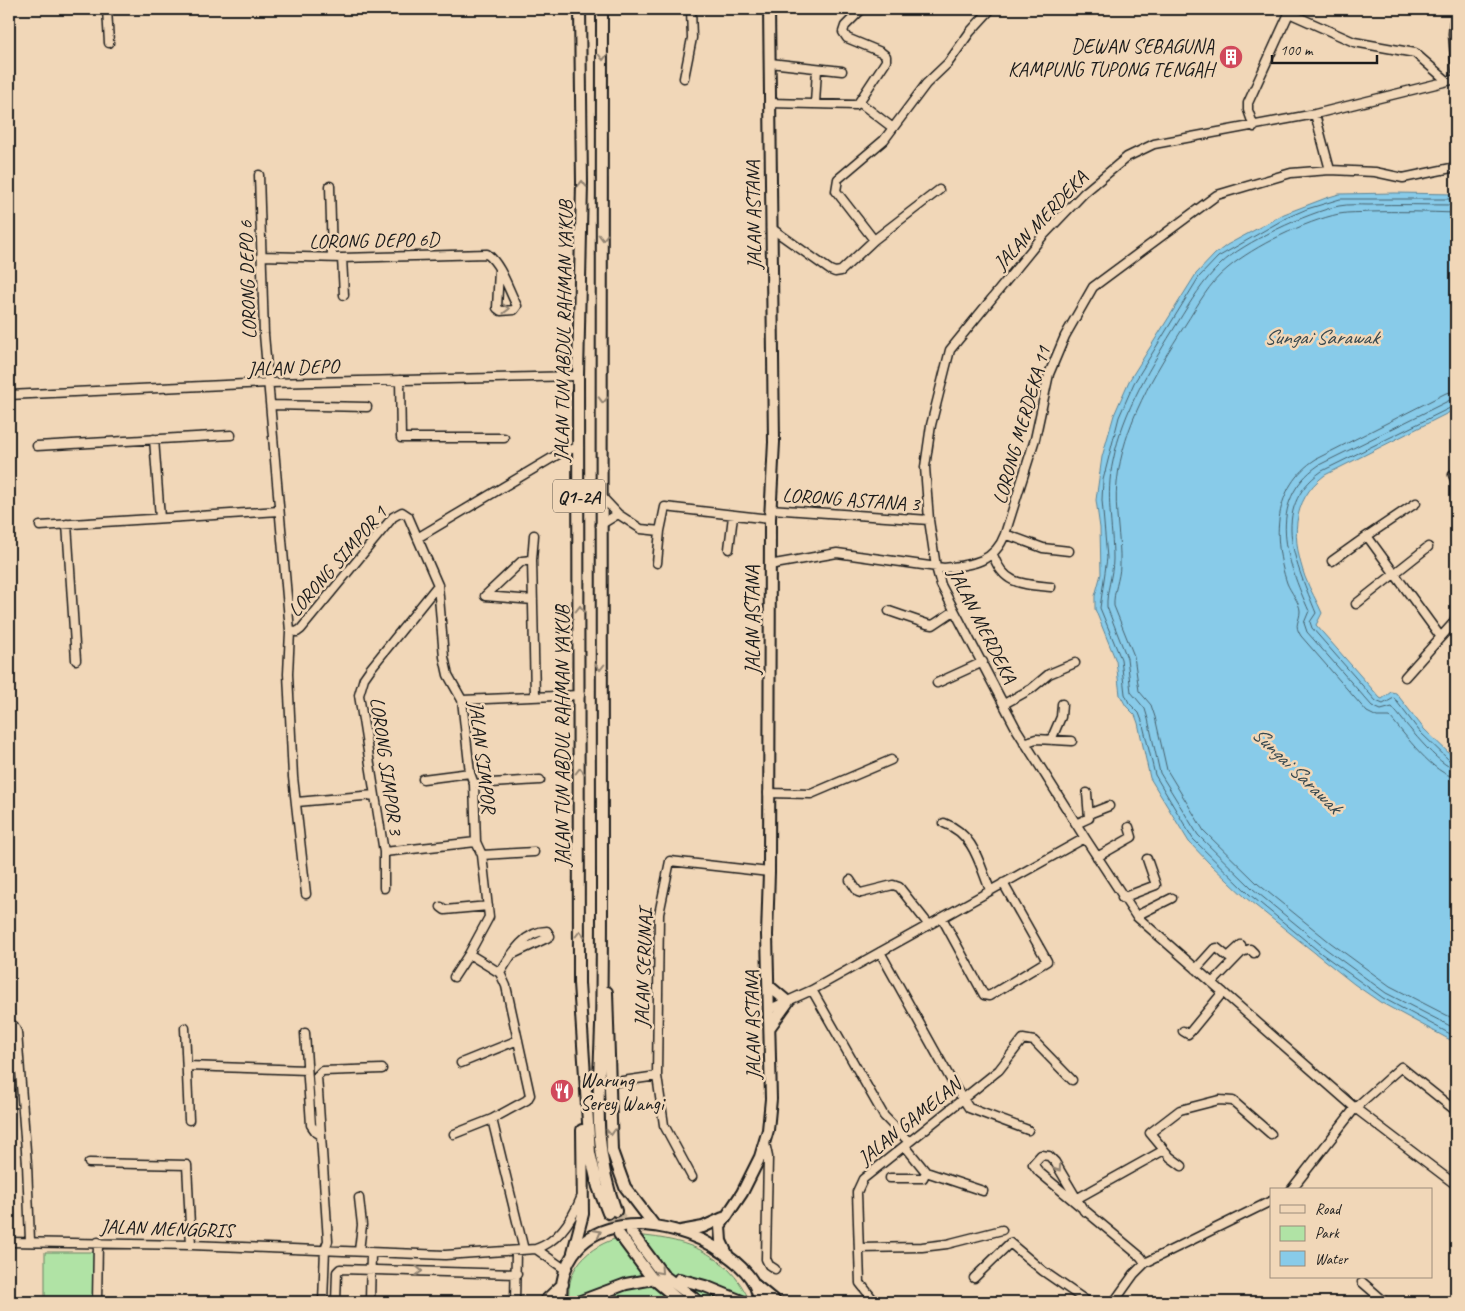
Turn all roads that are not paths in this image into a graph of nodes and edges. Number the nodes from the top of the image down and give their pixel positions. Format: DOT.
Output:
graph roads {
  1 [pos="107,9"];
  2 [pos="580,9"];
  3 [pos="602,9"];
  4 [pos="691,9"];
  5 [pos="769,9"];
  6 [pos="862,9"];
  7 [pos="991,9"];
  8 [pos="1290,11"];
  9 [pos="1454,22"];
  10 [pos="109,43"];
  11 [pos="770,63"];
  12 [pos="817,69"];
  13 [pos="1456,70"];
  14 [pos="842,71"];
  15 [pos="684,78"];
  16 [pos="1456,79"];
  17 [pos="1446,80"];
  18 [pos="860,102"];
  19 [pos="769,103"];
  20 [pos="815,104"];
  21 [pos="1316,114"];
  22 [pos="1254,127"];
  23 [pos="893,128"];
  24 [pos="1456,167"];
  25 [pos="1330,170"];
  26 [pos="259,175"];
  27 [pos="330,186"];
  28 [pos="940,190"];
  29 [pos="771,228"];
  30 [pos="874,240"];
  31 [pos="262,256"];
  32 [pos="332,257"];
  33 [pos="342,258"];
  34 [pos="499,270"];
  35 [pos="344,295"];
  36 [pos="578,376"];
  37 [pos="400,380"];
  38 [pos="268,384"];
  39 [pos="9,395"];
  40 [pos="271,405"];
  41 [pos="367,407"];
  42 [pos="231,434"];
  43 [pos="504,438"];
  44 [pos="154,439"];
  45 [pos="37,446"];
  46 [pos="579,448"];
  47 [pos="1456,472"];
  48 [pos="1456,482"];
  49 [pos="601,496"];
  50 [pos="1416,503"];
  51 [pos="279,511"];
  52 [pos="618,514"];
  53 [pos="770,514"];
  54 [pos="408,516"];
  55 [pos="733,516"];
  56 [pos="160,518"];
  57 [pos="929,520"];
  58 [pos="67,524"];
  59 [pos="600,525"];
  60 [pos="40,526"];
  61 [pos="660,531"];
  62 [pos="1005,534"];
  63 [pos="534,535"];
  64 [pos="1367,536"];
  65 [pos="419,537"];
  66 [pos="1428,547"];
  67 [pos="729,549"];
  68 [pos="1069,552"];
  69 [pos="993,555"];
  70 [pos="532,560"];
  71 [pos="1332,561"];
  72 [pos="657,563"];
  73 [pos="769,565"];
  74 [pos="936,568"];
  75 [pos="1393,574"];
  76 [pos="438,585"];
  77 [pos="1051,587"];
  78 [pos="533,600"];
  79 [pos="1356,604"];
  80 [pos="954,610"];
  81 [pos="889,611"];
  82 [pos="1456,620"];
  83 [pos="290,631"];
  84 [pos="1440,636"];
  85 [pos="76,660"];
  86 [pos="983,662"];
  87 [pos="1075,663"];
  88 [pos="1405,677"];
  89 [pos="937,683"];
  90 [pos="580,695"];
  91 [pos="535,696"];
  92 [pos="462,700"];
  93 [pos="1004,704"];
  94 [pos="1062,704"];
  95 [pos="1050,740"];
  96 [pos="1072,741"];
  97 [pos="1024,743"];
  98 [pos="891,760"];
  99 [pos="470,773"];
  100 [pos="423,779"];
  101 [pos="540,780"];
  102 [pos="474,784"];
  103 [pos="768,793"];
  104 [pos="1087,794"];
  105 [pos="374,796"];
  106 [pos="297,802"];
  107 [pos="1109,806"];
  108 [pos="1091,813"];
  109 [pos="944,823"];
  110 [pos="1076,824"];
  111 [pos="1129,827"];
  112 [pos="1085,838"];
  113 [pos="476,842"];
  114 [pos="384,852"];
  115 [pos="534,852"];
  116 [pos="482,856"];
  117 [pos="1097,857"];
  118 [pos="1147,859"];
  119 [pos="769,872"];
  120 [pos="850,880"];
  121 [pos="1003,883"];
  122 [pos="384,888"];
  123 [pos="990,890"];
  124 [pos="306,894"];
  125 [pos="1122,898"];
  126 [pos="1172,898"];
  127 [pos="488,906"];
  128 [pos="442,907"];
  129 [pos="1136,916"];
  130 [pos="942,918"];
  131 [pos="929,925"];
  132 [pos="1241,945"];
  133 [pos="880,952"];
  134 [pos="1254,953"];
  135 [pos="469,954"];
  136 [pos="511,955"];
  137 [pos="1196,969"];
  138 [pos="500,973"];
  139 [pos="454,977"];
  140 [pos="602,979"];
  141 [pos="580,983"];
  142 [pos="1212,983"];
  143 [pos="769,986"];
  144 [pos="812,990"];
  145 [pos="1223,992"];
  146 [pos="788,1002"];
  147 [pos="770,1009"];
  148 [pos="9,1023"];
  149 [pos="770,1027"];
  150 [pos="185,1028"];
  151 [pos="1183,1031"];
  152 [pos="305,1033"];
  153 [pos="518,1040"];
  154 [pos="461,1063"];
  155 [pos="187,1066"];
  156 [pos="307,1070"];
  157 [pos="382,1070"];
  158 [pos="657,1076"];
  159 [pos="1072,1080"];
  160 [pos="609,1083"];
  161 [pos="963,1099"];
  162 [pos="1355,1108"];
  163 [pos="1456,1111"];
  164 [pos="492,1118"];
  165 [pos="189,1120"];
  166 [pos="1028,1130"];
  167 [pos="454,1134"];
  168 [pos="1271,1134"];
  169 [pos="321,1135"];
  170 [pos="765,1143"];
  171 [pos="907,1144"];
  172 [pos="1164,1150"];
  173 [pos="89,1163"];
  174 [pos="1182,1166"];
  175 [pos="926,1172"];
  176 [pos="692,1177"];
  177 [pos="890,1178"];
  178 [pos="1456,1185"];
  179 [pos="1293,1188"];
  180 [pos="983,1191"];
  181 [pos="584,1192"];
  182 [pos="360,1198"];
  183 [pos="1078,1198"];
  184 [pos="1270,1201"];
  185 [pos="1084,1211"];
  186 [pos="723,1218"];
  187 [pos="654,1225"];
  188 [pos="1002,1230"];
  189 [pos="678,1231"];
  190 [pos="631,1232"];
  191 [pos="619,1234"];
  192 [pos="30,1241"];
  193 [pos="9,1242"];
  194 [pos="98,1242"];
  195 [pos="191,1245"];
  196 [pos="859,1248"];
  197 [pos="325,1249"];
  198 [pos="536,1249"];
  199 [pos="520,1250"];
  200 [pos="359,1251"];
  201 [pos="371,1252"];
  202 [pos="728,1256"];
  203 [pos="571,1259"];
  204 [pos="1145,1263"];
  205 [pos="775,1269"];
  206 [pos="370,1270"];
  207 [pos="566,1270"];
  208 [pos="517,1274"];
  209 [pos="974,1278"];
  210 [pos="648,1280"];
  211 [pos="680,1280"];
  212 [pos="1362,1282"];
  213 [pos="563,1284"];
  214 [pos="754,1284"];
  215 [pos="97,1302"];
  216 [pos="323,1302"];
  217 [pos="336,1302"];
  218 [pos="370,1302"];
  219 [pos="515,1302"];
  220 [pos="544,1302"];
  221 [pos="562,1302"];
  222 [pos="578,1302"];
  223 [pos="681,1302"];
  224 [pos="699,1302"];
  225 [pos="744,1302"];
  226 [pos="760,1302"];
  227 [pos="776,1302"];
  228 [pos="875,1302"];
  229 [pos="1088,1302"];
  230 [pos="1114,1302"];
  231 [pos="1383,1302"];
  1 -- 10 [label="street"];
  36 -- 2 [label="main road, JALAN TUN ABDUL RAHMAN YA'KUB / Q1-2A, one-way"];
  3 -- 49 [label="main road, JALAN TUN ABDUL RAHMAN YA'KUB, one-way"];
  4 -- 15 [label="street"];
  5 -- 11 [label="main road, JALAN ASTANA"];
  6 -- 18 [label="street"];
  7 -- 23 [label="street"];
  8 -- 17 [label="street"];
  8 -- 22 [label="street"];
  9 -- 13 [label="street"];
  11 -- 12 [label="street"];
  11 -- 19 [label="main road, JALAN ASTANA"];
  12 -- 14 [label="street"];
  12 -- 20 [label="street"];
  16 -- 17 [label="street, JALAN MERDEKA"];
  17 -- 21 [label="street, JALAN MERDEKA"];
  18 -- 20 [label="street"];
  18 -- 23 [label="street"];
  19 -- 20 [label="street"];
  19 -- 29 [label="main road, JALAN ASTANA"];
  21 -- 22 [label="street, JALAN MERDEKA"];
  21 -- 25 [label="street"];
  22 -- 57 [label="street, JALAN MERDEKA"];
  23 -- 30 [label="street"];
  24 -- 25 [label="street, LORONG MERDEKA 11"];
  25 -- 62 [label="street, LORONG MERDEKA 11"];
  26 -- 31 [label="street, LORONG DEPO 6"];
  27 -- 32 [label="street"];
  28 -- 30 [label="street"];
  29 -- 30 [label="street"];
  29 -- 53 [label="main road, JALAN ASTANA"];
  31 -- 32 [label="street, LORONG DEPO 6D"];
  31 -- 38 [label="street, LORONG DEPO 6"];
  32 -- 33 [label="street, LORONG DEPO 6D"];
  33 -- 34 [label="street, LORONG DEPO 6D"];
  33 -- 35 [label="street"];
  34 -- 34 [label="street, one-way"];
  36 -- 37 [label="street, JALAN DEPO"];
  36 -- 46 [label="main road, JALAN TUN ABDUL RAHMAN YA'KUB / Q1-2A"];
  37 -- 38 [label="street, JALAN DEPO"];
  37 -- 43 [label="street"];
  38 -- 39 [label="street, JALAN DEPO"];
  38 -- 40 [label="street, LORONG DEPO 6"];
  40 -- 41 [label="street"];
  40 -- 51 [label="street, LORONG SIMPOR 1"];
  42 -- 44 [label="street"];
  44 -- 45 [label="street"];
  44 -- 56 [label="street"];
  46 -- 65 [label="street"];
  90 -- 46 [label="main road, JALAN TUN ABDUL RAHMAN YA'KUB / Q1-2A, one-way"];
  47 -- 48 [label="street"];
  49 -- 52 [label="street"];
  49 -- 59 [label="main road, JALAN TUN ABDUL RAHMAN YA'KUB"];
  50 -- 64 [label="street"];
  51 -- 56 [label="street"];
  51 -- 83 [label="street, LORONG SIMPOR 1"];
  52 -- 59 [label="street"];
  52 -- 61 [label="street"];
  53 -- 55 [label="street, LORONG ASTANA 3"];
  53 -- 57 [label="street, LORONG ASTANA 3"];
  53 -- 73 [label="main road, JALAN ASTANA"];
  54 -- 65 [label="street, JALAN SIMPOR"];
  54 -- 83 [label="street, LORONG SIMPOR 1"];
  55 -- 61 [label="street, LORONG ASTANA 3"];
  55 -- 67 [label="street"];
  56 -- 58 [label="street"];
  57 -- 74 [label="street, JALAN MERDEKA"];
  58 -- 60 [label="street"];
  58 -- 85 [label="street"];
  59 -- 140 [label="main road, JALAN TUN ABDUL RAHMAN YA'KUB, one-way"];
  61 -- 72 [label="street"];
  62 -- 68 [label="street"];
  62 -- 69 [label="street, LORONG MERDEKA 11"];
  63 -- 70 [label="street"];
  64 -- 71 [label="street"];
  64 -- 75 [label="street"];
  65 -- 76 [label="street, JALAN SIMPOR"];
  66 -- 75 [label="street"];
  69 -- 74 [label="street"];
  69 -- 77 [label="street"];
  70 -- 78 [label="street"];
  70 -- 78 [label="street"];
  73 -- 74 [label="street"];
  73 -- 103 [label="main road, JALAN ASTANA"];
  74 -- 80 [label="street, JALAN MERDEKA"];
  75 -- 79 [label="street"];
  75 -- 84 [label="street"];
  76 -- 92 [label="street, JALAN SIMPOR"];
  76 -- 105 [label="street, LORONG SIMPOR 3"];
  78 -- 91 [label="street"];
  80 -- 81 [label="street"];
  80 -- 86 [label="street, JALAN MERDEKA"];
  82 -- 84 [label="street"];
  83 -- 106 [label="street"];
  84 -- 88 [label="street"];
  86 -- 89 [label="street"];
  86 -- 93 [label="street, JALAN MERDEKA"];
  87 -- 93 [label="street"];
  90 -- 91 [label="street"];
  141 -- 90 [label="main road, JALAN TUN ABDUL RAHMAN YA'KUB / Q1-2A, one-way"];
  91 -- 92 [label="street"];
  92 -- 99 [label="street, JALAN SIMPOR"];
  93 -- 97 [label="street, JALAN MERDEKA"];
  94 -- 95 [label="street"];
  95 -- 96 [label="street"];
  95 -- 97 [label="street"];
  97 -- 110 [label="street, JALAN MERDEKA"];
  98 -- 103 [label="street"];
  99 -- 100 [label="street"];
  99 -- 102 [label="street, JALAN SIMPOR"];
  101 -- 102 [label="street"];
  102 -- 113 [label="street, JALAN SIMPOR"];
  103 -- 119 [label="main road, JALAN ASTANA"];
  104 -- 108 [label="street"];
  105 -- 106 [label="street"];
  105 -- 114 [label="street, LORONG SIMPOR 3"];
  106 -- 124 [label="street"];
  107 -- 108 [label="street"];
  108 -- 110 [label="street"];
  109 -- 123 [label="street"];
  110 -- 112 [label="street, JALAN MERDEKA"];
  111 -- 117 [label="street"];
  112 -- 117 [label="street, JALAN MERDEKA"];
  112 -- 121 [label="street"];
  113 -- 114 [label="street"];
  113 -- 116 [label="street, JALAN SIMPOR"];
  114 -- 122 [label="street, LORONG SIMPOR 3"];
  115 -- 116 [label="street"];
  116 -- 127 [label="street, JALAN SIMPOR"];
  117 -- 125 [label="street, JALAN MERDEKA"];
  118 -- 125 [label="street"];
  119 -- 143 [label="main road, JALAN ASTANA"];
  119 -- 158 [label="street, JALAN SERUNAI"];
  120 -- 131 [label="street"];
  121 -- 123 [label="street"];
  121 -- 130 [label="street"];
  123 -- 130 [label="street"];
  125 -- 129 [label="street, JALAN MERDEKA"];
  126 -- 129 [label="street"];
  127 -- 128 [label="street"];
  127 -- 135 [label="street, JALAN SIMPOR"];
  129 -- 137 [label="street, JALAN MERDEKA"];
  130 -- 131 [label="street"];
  131 -- 133 [label="street"];
  132 -- 137 [label="street"];
  133 -- 144 [label="street"];
  133 -- 161 [label="street"];
  134 -- 142 [label="street"];
  135 -- 138 [label="street"];
  135 -- 139 [label="street, JALAN SIMPOR"];
  136 -- 136 [label="street"];
  136 -- 138 [label="street"];
  137 -- 142 [label="street, JALAN MERDEKA"];
  138 -- 153 [label="street"];
  140 -- 141 [label="main road"];
  140 -- 160 [label="main road"];
  141 -- 181 [label="main road, Q1-2A"];
  142 -- 145 [label="street, JALAN MERDEKA"];
  143 -- 146 [label="main road"];
  143 -- 147 [label="main road, JALAN ASTANA"];
  144 -- 146 [label="street"];
  144 -- 171 [label="street"];
  145 -- 151 [label="street"];
  145 -- 162 [label="street, JALAN MERDEKA"];
  146 -- 147 [label="street"];
  146 -- 149 [label="main road"];
  147 -- 149 [label="main road, JALAN ASTANA"];
  148 -- 192 [label="street"];
  149 -- 170 [label="main road, JALAN ASTANA"];
  150 -- 155 [label="street"];
  152 -- 156 [label="street"];
  153 -- 154 [label="street"];
  153 -- 164 [label="street"];
  155 -- 156 [label="street"];
  155 -- 165 [label="street"];
  156 -- 169 [label="street"];
  157 -- 169 [label="street"];
  158 -- 160 [label="street"];
  158 -- 176 [label="street, JALAN SERUNAI"];
  159 -- 161 [label="street, JALAN GAMELAN"];
  160 -- 187 [label="main road, one-way"];
  161 -- 166 [label="street"];
  161 -- 171 [label="street, JALAN GAMELAN"];
  162 -- 163 [label="street"];
  162 -- 178 [label="street, JALAN MERDEKA"];
  162 -- 179 [label="street"];
  164 -- 167 [label="street"];
  164 -- 199 [label="street"];
  168 -- 172 [label="street"];
  169 -- 197 [label="street"];
  170 -- 186 [label="main road, JALAN ASTANA"];
  170 -- 205 [label="street"];
  171 -- 175 [label="street"];
  171 -- 196 [label="street, JALAN GAMELAN"];
  172 -- 174 [label="street"];
  172 -- 183 [label="street"];
  173 -- 195 [label="street"];
  175 -- 177 [label="street"];
  175 -- 180 [label="street"];
  181 -- 198 [label="street, JALAN MENGGRIS"];
  181 -- 203 [label="main road, Q1-2A"];
  182 -- 200 [label="street"];
  183 -- 185 [label="street"];
  185 -- 183 [label="street, one-way"];
  184 -- 204 [label="street"];
  185 -- 204 [label="street"];
  186 -- 189 [label="main road"];
  186 -- 202 [label="main road"];
  187 -- 189 [label="main road"];
  203 -- 187 [label="main road, one-way"];
  188 -- 196 [label="street"];
  189 -- 202 [label="main road"];
  190 -- 224 [label="main road, one-way"];
  191 -- 223 [label="main road"];
  192 -- 193 [label="street, JALAN MENGGRIS"];
  192 -- 194 [label="street, JALAN MENGGRIS"];
  194 -- 195 [label="street, JALAN MENGGRIS"];
  194 -- 215 [label="street"];
  195 -- 197 [label="street, JALAN MENGGRIS"];
  196 -- 228 [label="street, JALAN GAMELAN"];
  197 -- 200 [label="street, JALAN MENGGRIS"];
  197 -- 216 [label="street"];
  198 -- 199 [label="street, JALAN MENGGRIS"];
  198 -- 207 [label="street"];
  199 -- 201 [label="street, JALAN MENGGRIS"];
  199 -- 208 [label="street"];
  200 -- 201 [label="street, JALAN MENGGRIS"];
  201 -- 206 [label="street"];
  202 -- 214 [label="main road"];
  203 -- 207 [label="main road"];
  204 -- 230 [label="street"];
  206 -- 208 [label="street, one-way"];
  206 -- 217 [label="street"];
  206 -- 218 [label="street"];
  207 -- 213 [label="main road"];
  208 -- 219 [label="street"];
  209 -- 229 [label="street"];
  210 -- 222 [label="main road"];
  211 -- 225 [label="main road"];
  212 -- 231 [label="street"];
  213 -- 220 [label="main road"];
  213 -- 221 [label="main road"];
  214 -- 226 [label="main road"];
  214 -- 227 [label="main road"];
}
